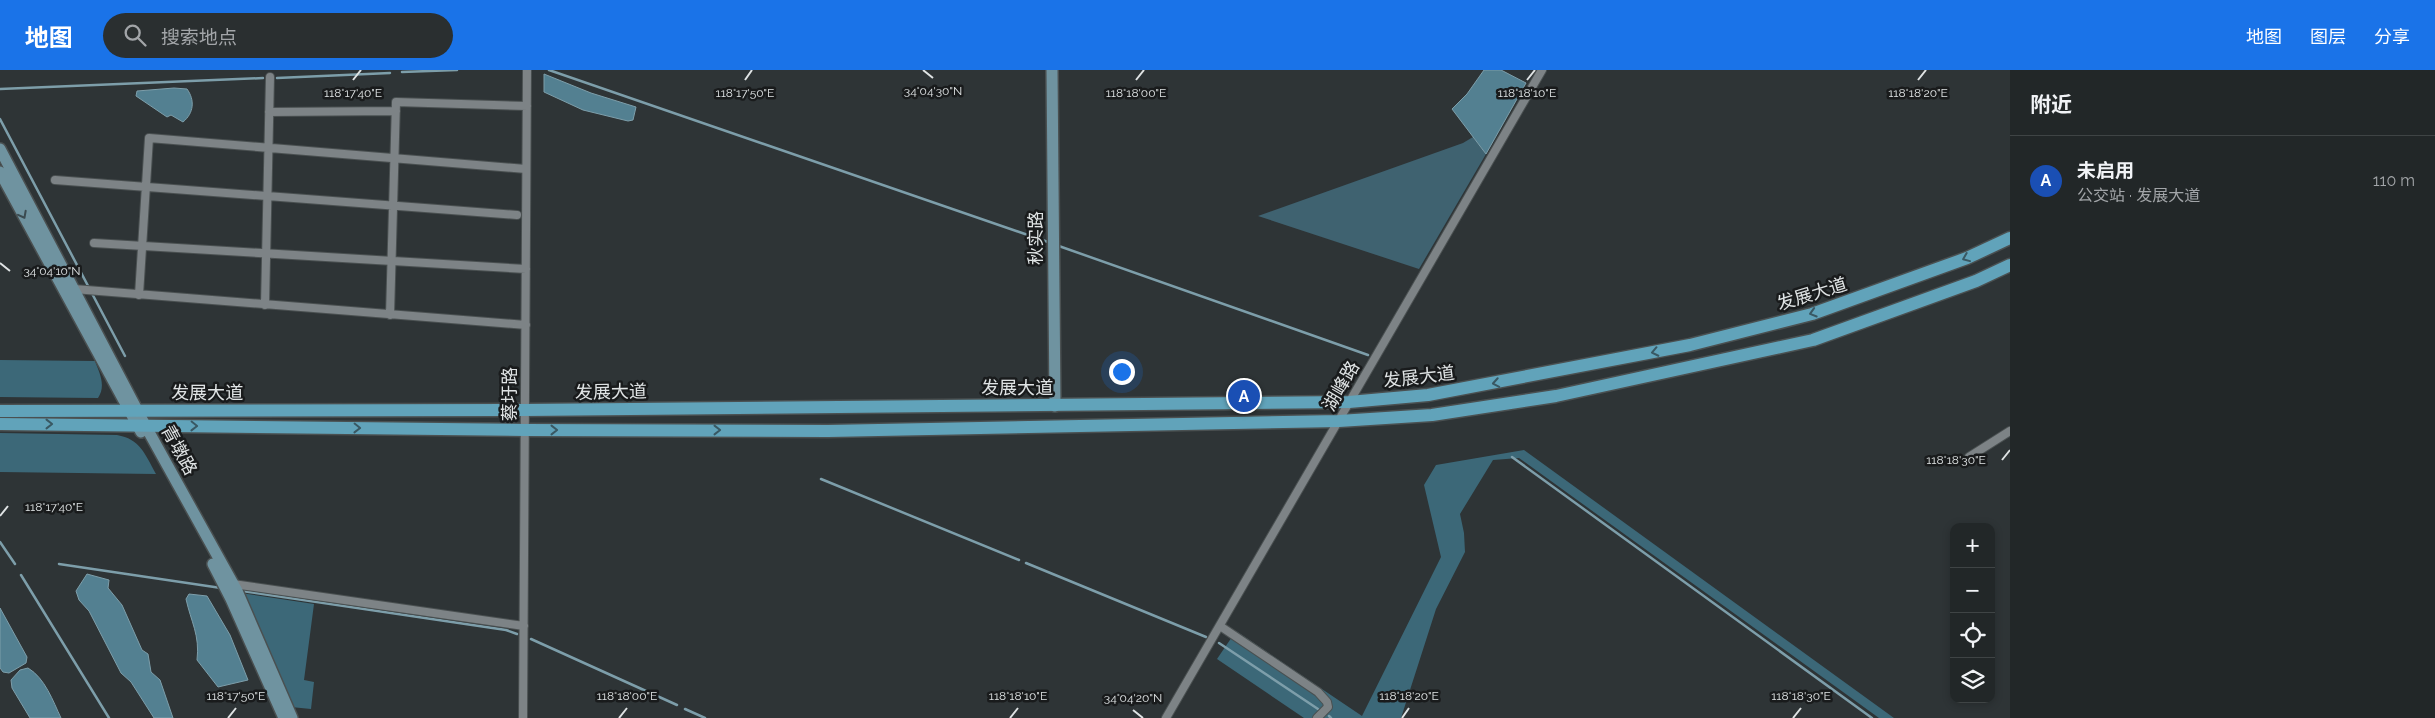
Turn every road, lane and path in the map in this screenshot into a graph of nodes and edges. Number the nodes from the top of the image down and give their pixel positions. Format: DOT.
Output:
graph roads {
  1 [pos="527,70"];
  2 [pos="1052,70"];
  3 [pos="1542,70"];
  4 [pos="270,76"];
  5 [pos="527,106"];
  6 [pos="396,111"];
  7 [pos="269,112"];
  8 [pos="268,148"];
  9 [pos="0,149"];
  10 [pos="395,158"];
  11 [pos="526,169"];
  12 [pos="0,172"];
  13 [pos="55,180"];
  14 [pos="144,187"];
  15 [pos="267,196"];
  16 [pos="394,206"];
  17 [pos="516,215"];
  18 [pos="2010,238"];
  19 [pos="94,243"];
  20 [pos="142,247"];
  21 [pos="266,254"];
  22 [pos="392,261"];
  23 [pos="2010,265"];
  24 [pos="526,268"];
  25 [pos="85,290"];
  26 [pos="139,295"];
  27 [pos="265,305"];
  28 [pos="390,315"];
  29 [pos="526,325"];
  30 [pos="1349,402"];
  31 [pos="1055,406"];
  32 [pos="525,410"];
  33 [pos="134,411"];
  34 [pos="0,412"];
  35 [pos="1339,421"];
  36 [pos="0,424"];
  37 [pos="141,425"];
  38 [pos="525,430"];
  39 [pos="2010,431"];
  40 [pos="1969,457"];
  41 [pos="233,584"];
  42 [pos="524,626"];
  43 [pos="1220,626"];
  44 [pos="284,718"];
  45 [pos="292,718"];
  46 [pos="523,718"];
  47 [pos="1166,718"];
  48 [pos="1317,718"];
  1 -- 5 [label="street, 蔡圩路"];
  2 -- 31 [label="main road, 秋实路"];
  3 -- 30 [label="street, 湖峰路"];
  4 -- 7 [label="street"];
  5 -- 6 [label="street"];
  5 -- 11 [label="street, 蔡圩路"];
  6 -- 7 [label="street"];
  6 -- 10 [label="street"];
  7 -- 8 [label="street"];
  8 -- 10 [label="street"];
  8 -- 14 [label="street"];
  8 -- 15 [label="street"];
  9 -- 25 [label="main road, 青墩路"];
  10 -- 11 [label="street"];
  10 -- 16 [label="street"];
  11 -- 24 [label="street, 蔡圩路"];
  12 -- 33 [label="main road, 青墩路, one-way"];
  13 -- 14 [label="street"];
  14 -- 15 [label="street"];
  14 -- 20 [label="street"];
  15 -- 16 [label="street"];
  15 -- 21 [label="street"];
  16 -- 17 [label="street"];
  16 -- 22 [label="street"];
  18 -- 30 [label="main road, 发展大道, one-way"];
  19 -- 20 [label="street"];
  20 -- 21 [label="street"];
  20 -- 26 [label="street"];
  21 -- 22 [label="street"];
  21 -- 27 [label="street"];
  22 -- 24 [label="street"];
  22 -- 28 [label="street"];
  23 -- 35 [label="main road, 发展大道"];
  24 -- 29 [label="street, 蔡圩路"];
  25 -- 26 [label="street"];
  25 -- 33 [label="main road, 青墩路"];
  26 -- 27 [label="street"];
  27 -- 28 [label="street"];
  28 -- 29 [label="street"];
  29 -- 32 [label="street, 蔡圩路"];
  30 -- 31 [label="main road, 发展大道"];
  30 -- 35 [label="street, 湖峰路"];
  31 -- 32 [label="main road, 发展大道"];
  32 -- 33 [label="main road, 发展大道"];
  32 -- 38 [label="street, 蔡圩路"];
  33 -- 34 [label="main road, 发展大道"];
  33 -- 37 [label="main road, 青墩路"];
  38 -- 35 [label="main road, 发展大道, one-way"];
  35 -- 43 [label="street, 湖峰路"];
  36 -- 37 [label="main road, 发展大道, one-way"];
  37 -- 38 [label="main road, 发展大道, one-way"];
  37 -- 41 [label="main road, 青墩路"];
  37 -- 44 [label="main road, 青墩路"];
  38 -- 42 [label="street, 蔡圩路"];
  39 -- 40 [label="street"];
  41 -- 42 [label="street"];
  41 -- 45 [label="main road, 青墩路"];
  42 -- 46 [label="street, 蔡圩路"];
  43 -- 47 [label="street, 湖峰路"];
  43 -- 48 [label="street"];
}
